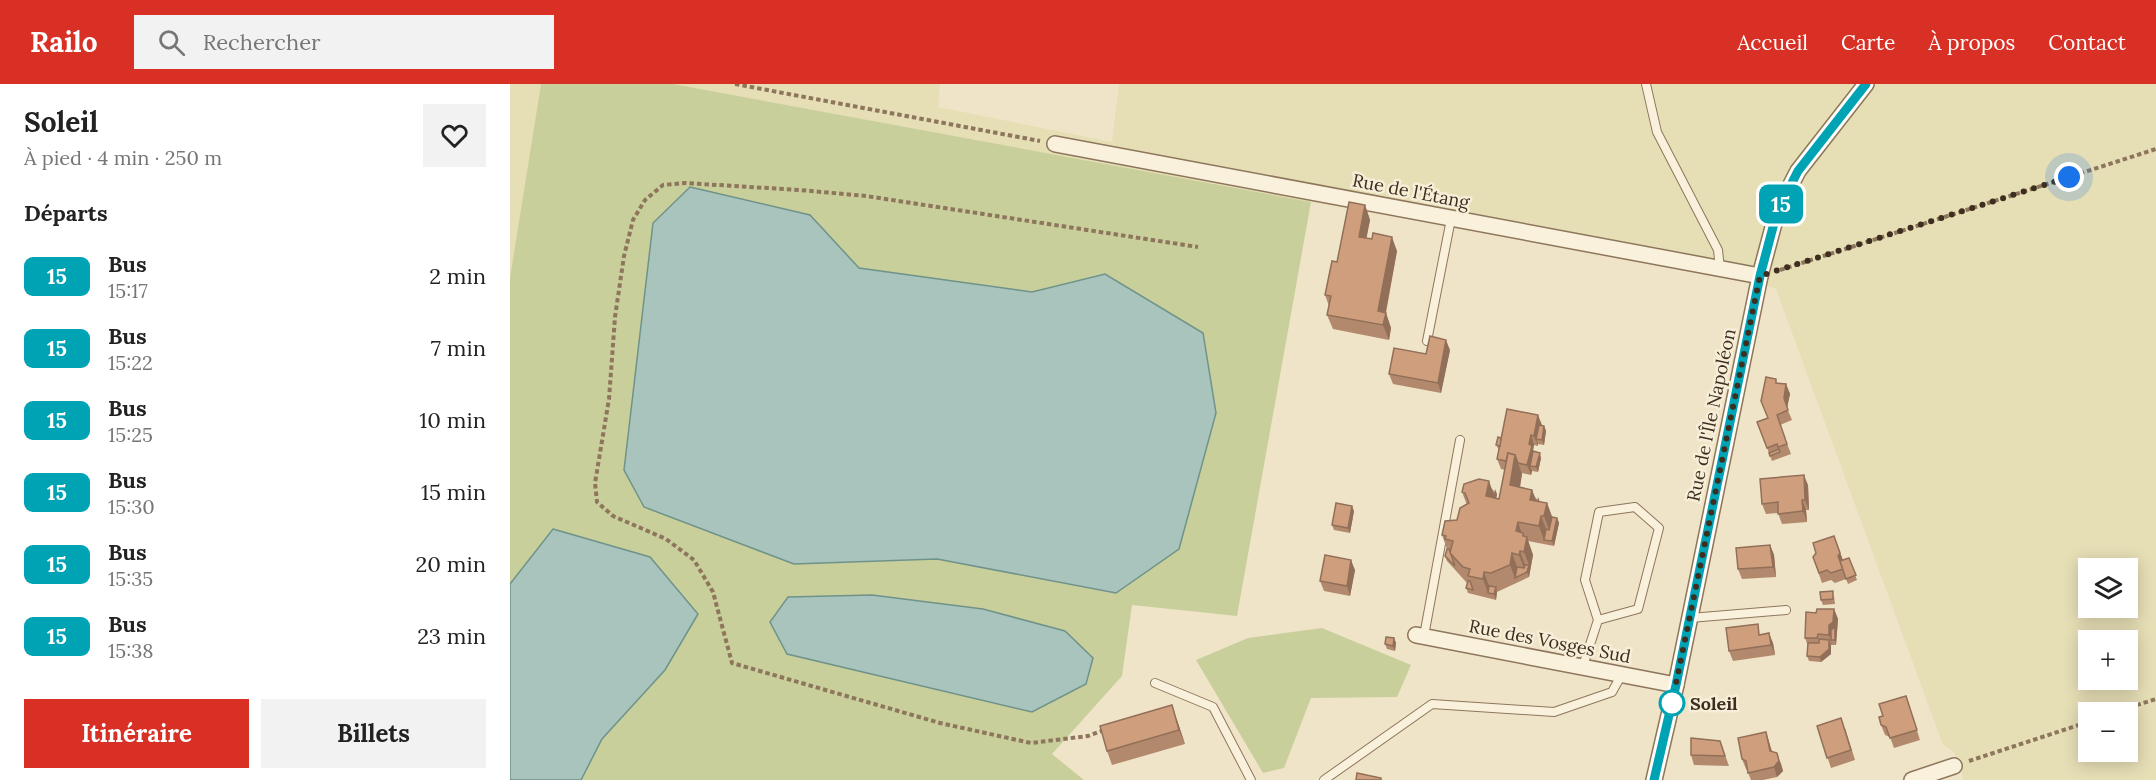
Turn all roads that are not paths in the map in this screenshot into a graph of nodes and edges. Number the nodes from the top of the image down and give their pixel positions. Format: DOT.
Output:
graph roads {
  1 [pos="1646,84"];
  2 [pos="1866,84"];
  3 [pos="1055,144"];
  4 [pos="1451,219"];
  5 [pos="1719,269"];
  6 [pos="1760,276"];
  7 [pos="1427,341"];
  8 [pos="1460,440"];
  9 [pos="1786,610"];
  10 [pos="1690,618"];
  11 [pos="1598,620"];
  12 [pos="1420,635"];
  13 [pos="1583,666"];
  14 [pos="1622,674"];
  15 [pos="1155,683"];
  16 [pos="1676,685"];
  17 [pos="1954,766"];
  18 [pos="1251,780"];
  19 [pos="1324,780"];
  20 [pos="1654,780"];
  21 [pos="1912,780"];
  1 -- 5 [label="lane"];
  2 -- 6 [label="street, Rue de l'Île Napoléon"];
  3 -- 4 [label="street, Rue de l'Étang"];
  4 -- 5 [label="street, Rue de l'Étang"];
  4 -- 7 [label="lane"];
  5 -- 6 [label="street, Rue de l'Étang"];
  6 -- 10 [label="street, Rue de l'Île Napoléon"];
  8 -- 12 [label="lane"];
  9 -- 10 [label="lane"];
  10 -- 16 [label="street, Rue de l'Île Napoléon"];
  11 -- 11 [label="lane"];
  11 -- 13 [label="lane"];
  12 -- 13 [label="street, Rue des Vosges Sud"];
  13 -- 14 [label="street, Rue des Vosges Sud"];
  14 -- 16 [label="street, Rue des Vosges Sud"];
  14 -- 19 [label="lane"];
  15 -- 18 [label="lane"];
  16 -- 20 [label="street, Rue de l'Île Napoléon"];
  17 -- 21 [label="street"];
}
